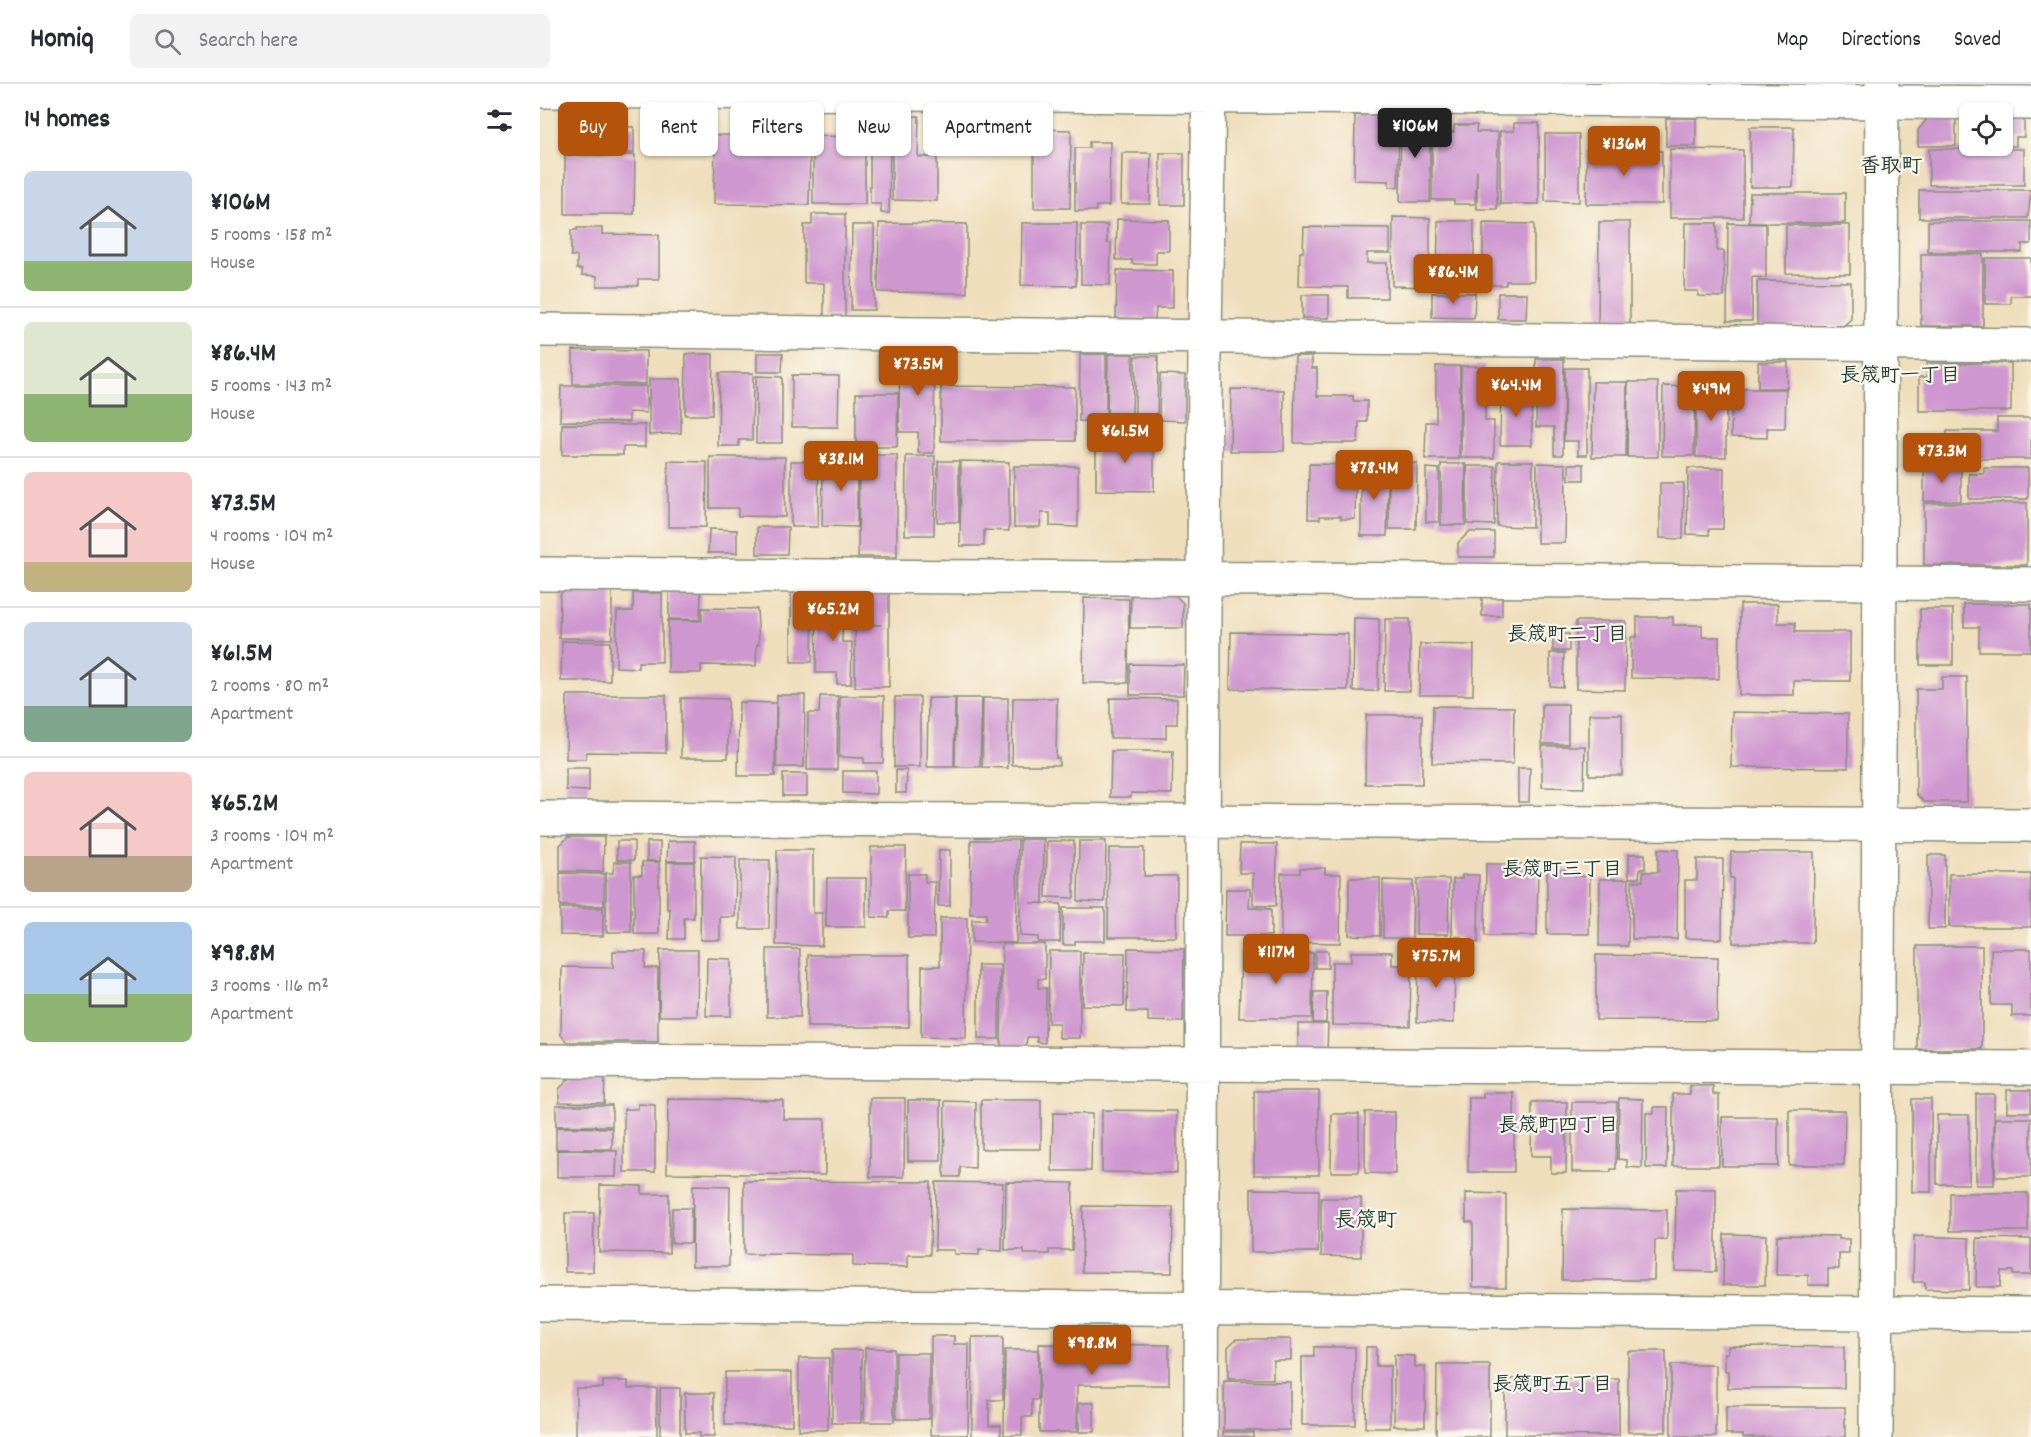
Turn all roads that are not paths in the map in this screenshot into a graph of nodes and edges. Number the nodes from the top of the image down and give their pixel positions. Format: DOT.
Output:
graph roads {
  1 [pos="1209,90"];
  2 [pos="540,91"];
  3 [pos="1882,93"];
  4 [pos="2031,103"];
  5 [pos="540,330"];
  6 [pos="1205,337"];
  7 [pos="1881,344"];
  8 [pos="2031,345"];
  9 [pos="540,574"];
  10 [pos="1204,578"];
  11 [pos="1880,583"];
  12 [pos="2031,584"];
  13 [pos="540,818"];
  14 [pos="1203,820"];
  15 [pos="1879,823"];
  16 [pos="2031,825"];
  17 [pos="540,1061"];
  18 [pos="1202,1064"];
  19 [pos="1878,1067"];
  20 [pos="2031,1068"];
  21 [pos="540,1305"];
  22 [pos="1201,1309"];
  23 [pos="1876,1313"];
  24 [pos="2031,1314"];
  25 [pos="1201,1437"];
  26 [pos="1876,1437"];
  1 -- 2 [label="street"];
  1 -- 3 [label="street"];
  1 -- 6 [label="street"];
  3 -- 4 [label="street"];
  3 -- 7 [label="street"];
  5 -- 6 [label="street"];
  6 -- 7 [label="street"];
  6 -- 10 [label="street"];
  7 -- 8 [label="street"];
  7 -- 11 [label="street"];
  9 -- 10 [label="street"];
  10 -- 11 [label="street"];
  10 -- 14 [label="street"];
  11 -- 12 [label="street"];
  11 -- 15 [label="street"];
  13 -- 14 [label="street"];
  14 -- 15 [label="street"];
  14 -- 18 [label="street"];
  15 -- 16 [label="street"];
  15 -- 19 [label="street"];
  17 -- 18 [label="street"];
  18 -- 19 [label="street"];
  18 -- 22 [label="street"];
  19 -- 20 [label="street"];
  19 -- 23 [label="street"];
  21 -- 22 [label="street"];
  22 -- 23 [label="street"];
  22 -- 25 [label="street"];
  23 -- 24 [label="street"];
  23 -- 26 [label="street"];
}
